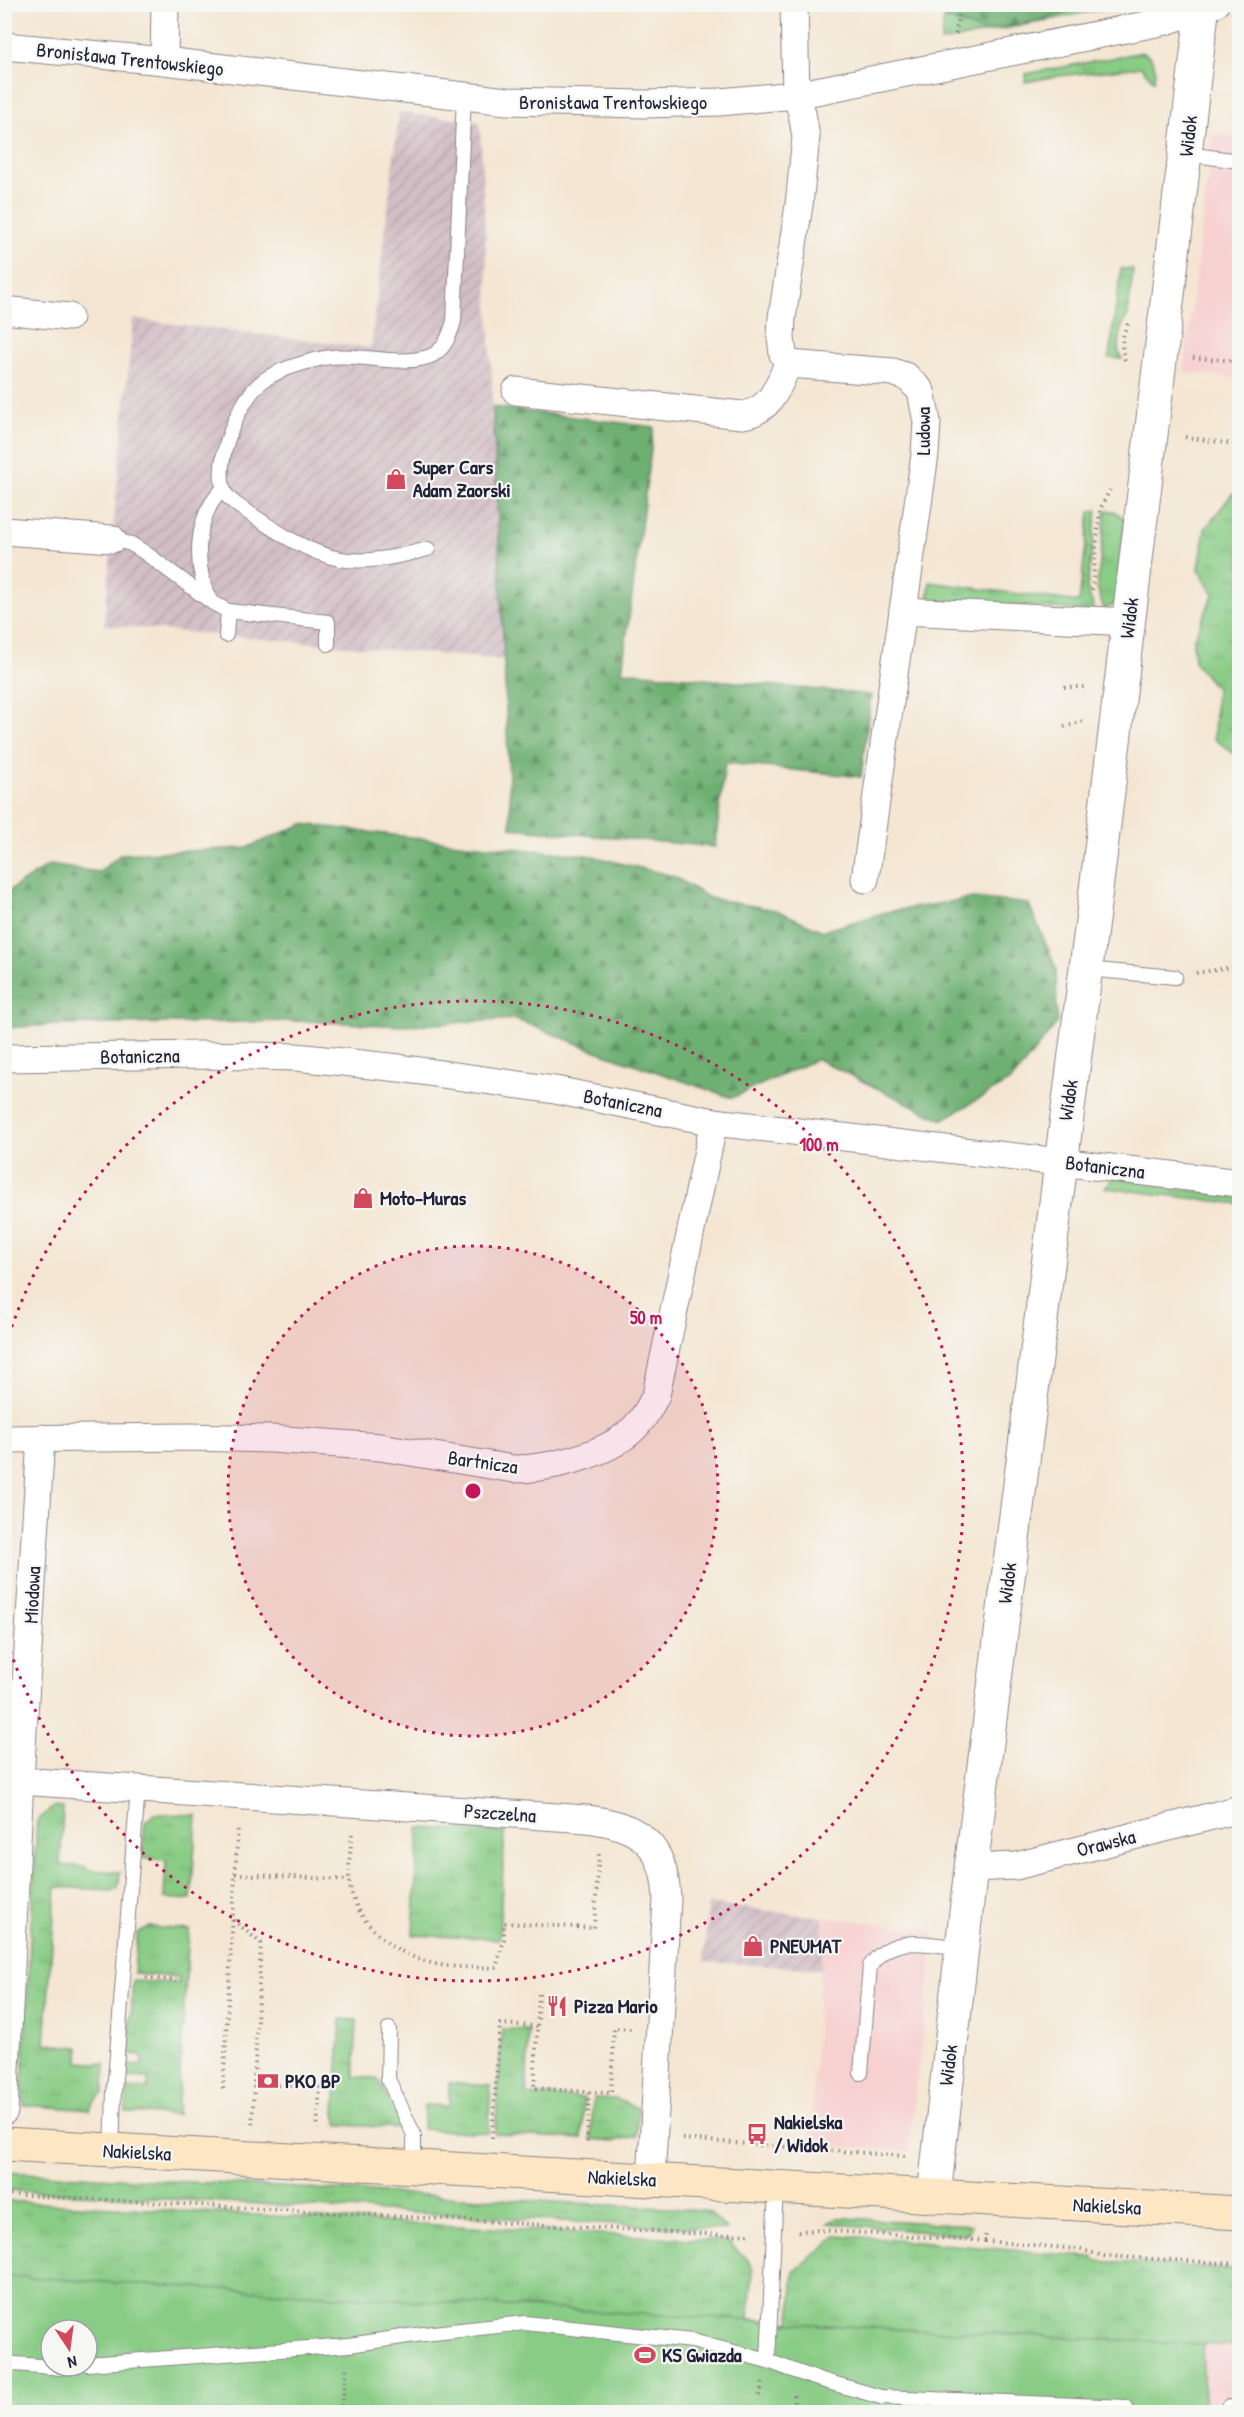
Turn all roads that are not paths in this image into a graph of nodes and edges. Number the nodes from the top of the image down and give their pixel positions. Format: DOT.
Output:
graph roads {
  1 [pos="165,4"];
  2 [pos="794,4"];
  3 [pos="1207,6"];
  4 [pos="4,46"];
  5 [pos="164,62"];
  6 [pos="796,95"];
  7 [pos="464,96"];
  8 [pos="1186,154"];
  9 [pos="1239,161"];
  10 [pos="4,310"];
  11 [pos="69,317"];
  12 [pos="788,364"];
  13 [pos="516,391"];
  14 [pos="223,489"];
  15 [pos="4,531"];
  16 [pos="112,539"];
  17 [pos="428,549"];
  18 [pos="213,603"];
  19 [pos="228,611"];
  20 [pos="903,611"];
  21 [pos="1129,622"];
  22 [pos="226,635"];
  23 [pos="328,644"];
  24 [pos="866,879"];
  25 [pos="1085,969"];
  26 [pos="1174,977"];
  27 [pos="4,1058"];
  28 [pos="714,1122"];
  29 [pos="1060,1161"];
  30 [pos="1239,1183"];
  31 [pos="41,1438"];
  32 [pos="4,1439"];
  33 [pos="13,1780"];
  34 [pos="138,1788"];
  35 [pos="1239,1809"];
  36 [pos="971,1868"];
  37 [pos="962,1948"];
  38 [pos="389,2029"];
  39 [pos="861,2073"];
  40 [pos="4,2111"];
  41 [pos="4,2144"];
  42 [pos="112,2151"];
  43 [pos="414,2166"];
  44 [pos="651,2180"];
  45 [pos="776,2187"];
  46 [pos="934,2196"];
  47 [pos="1239,2213"];
  48 [pos="768,2361"];
  49 [pos="4,2362"];
  50 [pos="99,2363"];
  51 [pos="39,2366"];
  52 [pos="1126,2407"];
  1 -- 5 [label="street"];
  2 -- 6 [label="street"];
  3 -- 6 [label="street, Bronisława Trentowskiego"];
  3 -- 8 [label="street, Widok"];
  4 -- 5 [label="street, Bronisława Trentowskiego"];
  5 -- 7 [label="street, Bronisława Trentowskiego"];
  6 -- 7 [label="street, Bronisława Trentowskiego"];
  6 -- 12 [label="street"];
  7 -- 14 [label="lane"];
  8 -- 9 [label="lane"];
  8 -- 21 [label="street, Widok"];
  10 -- 11 [label="street"];
  12 -- 13 [label="street"];
  12 -- 20 [label="street, Ludowa"];
  14 -- 17 [label="lane"];
  14 -- 18 [label="lane"];
  15 -- 16 [label="street"];
  16 -- 18 [label="lane"];
  18 -- 19 [label="lane"];
  19 -- 22 [label="lane"];
  19 -- 23 [label="lane"];
  20 -- 21 [label="street"];
  20 -- 24 [label="street, Ludowa"];
  21 -- 25 [label="street, Widok"];
  25 -- 26 [label="lane"];
  25 -- 29 [label="street, Widok"];
  27 -- 28 [label="street, Botaniczna"];
  28 -- 29 [label="street, Botaniczna"];
  28 -- 31 [label="street, Bartnicza"];
  29 -- 30 [label="street, Botaniczna"];
  29 -- 36 [label="street, Widok"];
  31 -- 32 [label="street, Bartnicza"];
  31 -- 33 [label="street, Miodowa"];
  33 -- 34 [label="street, Pszczelna"];
  33 -- 40 [label="street, Miodowa"];
  34 -- 42 [label="lane"];
  34 -- 44 [label="street, Pszczelna"];
  35 -- 36 [label="street, Orawska"];
  36 -- 37 [label="street, Widok"];
  37 -- 39 [label="lane"];
  37 -- 46 [label="street, Widok"];
  38 -- 43 [label="lane"];
  41 -- 42 [label="main road, Nakielska"];
  42 -- 43 [label="main road, Nakielska"];
  43 -- 44 [label="main road, Nakielska"];
  44 -- 45 [label="main road, Nakielska"];
  45 -- 46 [label="main road, Nakielska"];
  45 -- 48 [label="lane"];
  46 -- 47 [label="main road, Nakielska"];
  48 -- 50 [label="lane"];
  48 -- 52 [label="lane"];
  49 -- 51 [label="lane"];
}
